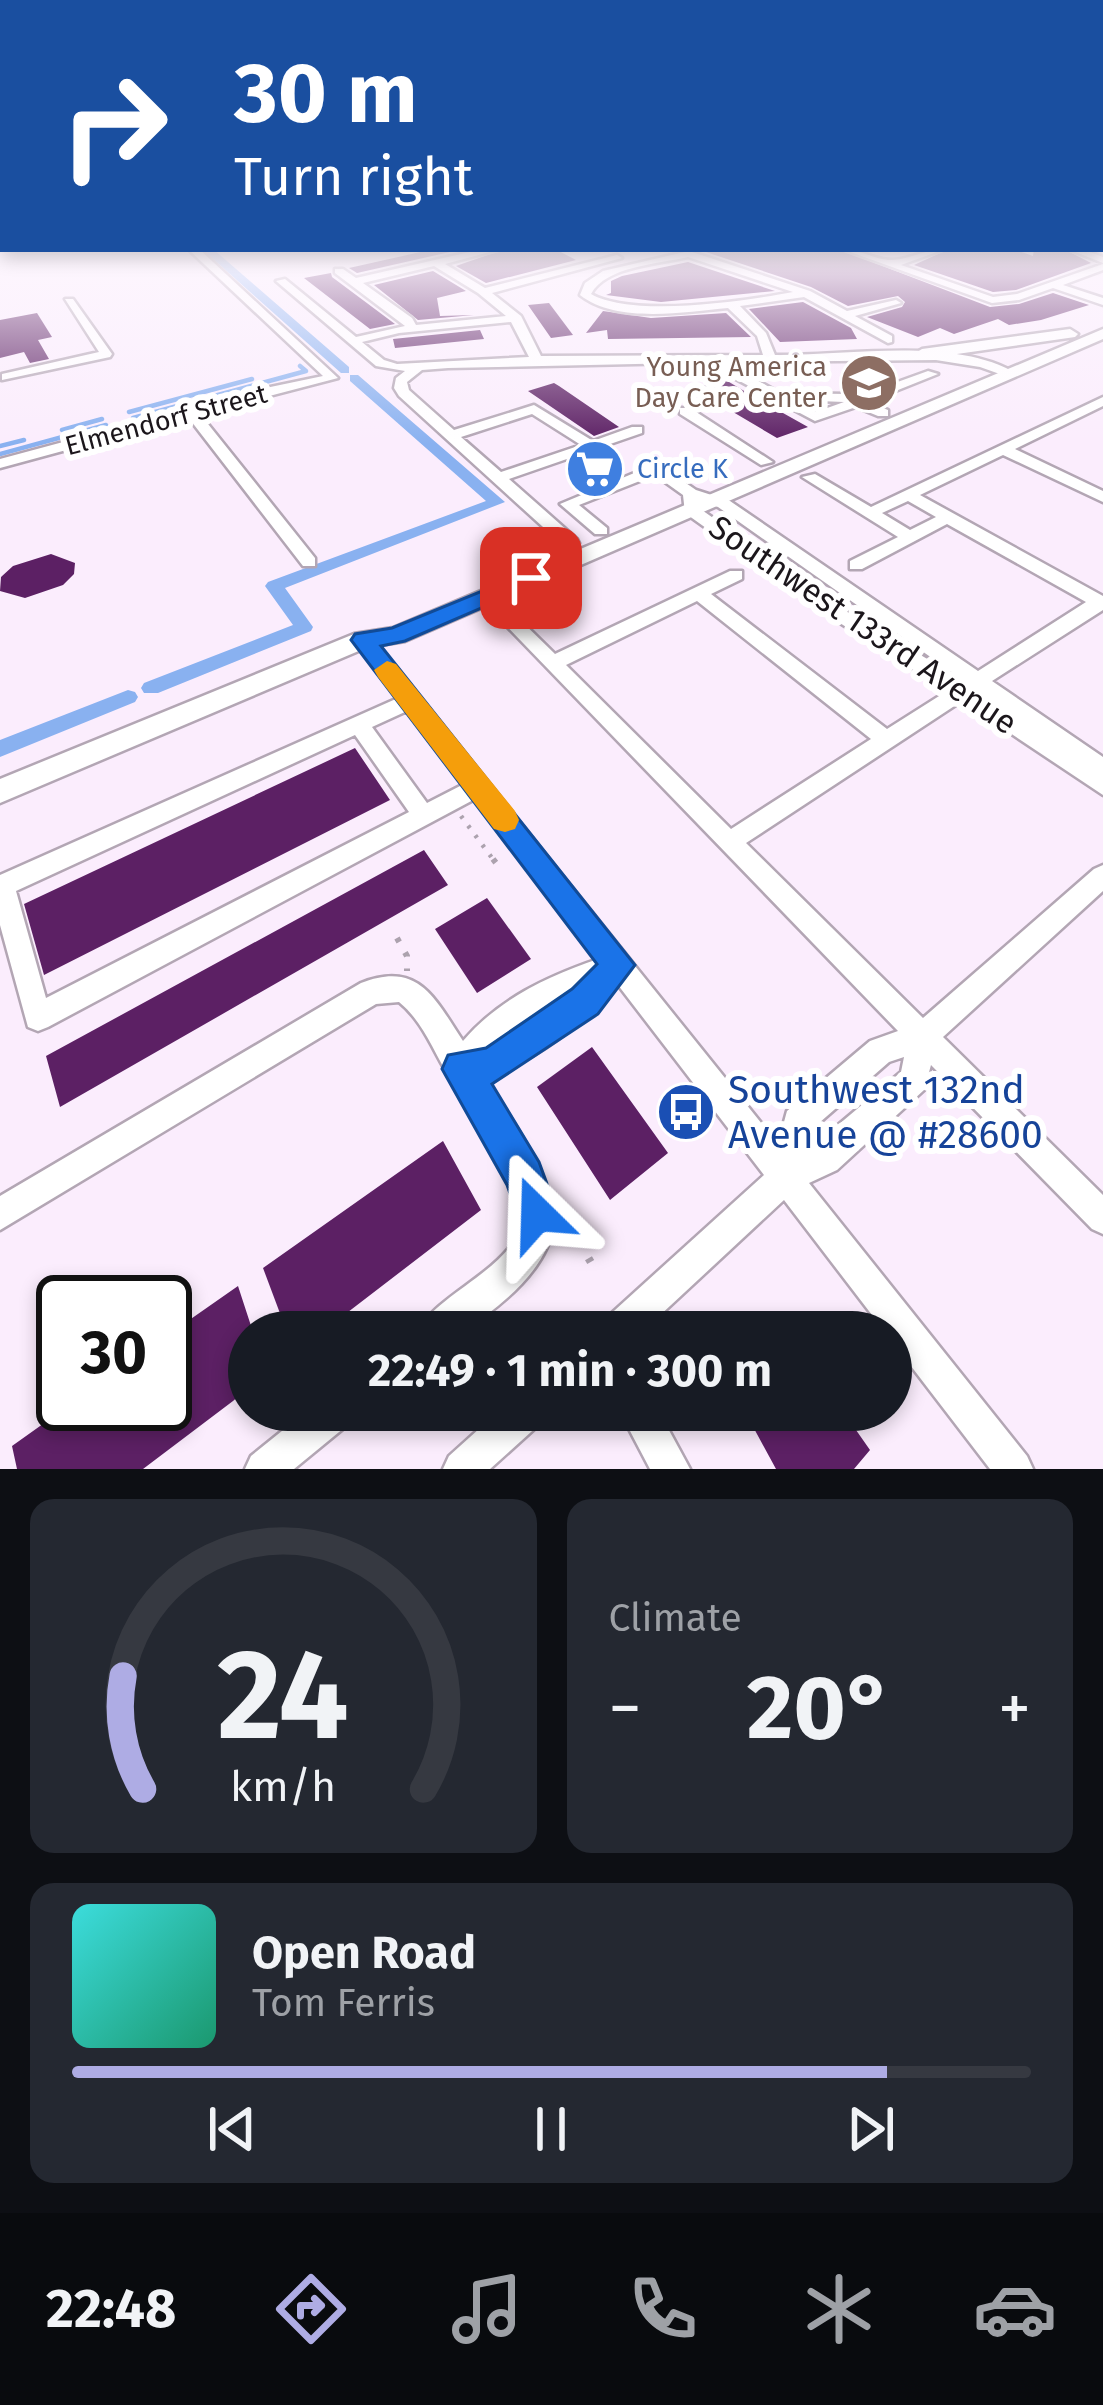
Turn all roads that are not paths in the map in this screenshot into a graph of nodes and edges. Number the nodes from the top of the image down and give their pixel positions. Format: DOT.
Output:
graph roads {
  1 [pos="72,307"];
  2 [pos="255,307"];
  3 [pos="312,307"];
  4 [pos="389,307"];
  5 [pos="502,307"];
  6 [pos="626,307"];
  7 [pos="668,307"];
  8 [pos="734,307"];
  9 [pos="829,307"];
  10 [pos="881,307"];
  11 [pos="643,308"];
  12 [pos="844,315"];
  13 [pos="517,318"];
  14 [pos="1103,318"];
  15 [pos="412,328"];
  16 [pos="640,328"];
  17 [pos="1070,334"];
  18 [pos="1103,334"];
  19 [pos="888,339"];
  20 [pos="354,341"];
  21 [pos="922,354"];
  22 [pos="535,357"];
  23 [pos="733,358"];
  24 [pos="770,358"];
  25 [pos="420,366"];
  26 [pos="998,372"];
  27 [pos="932,374"];
  28 [pos="6,377"];
  29 [pos="856,400"];
  30 [pos="1103,401"];
  31 [pos="191,412"];
  32 [pos="685,412"];
  33 [pos="892,417"];
  34 [pos="637,430"];
  35 [pos="452,435"];
  36 [pos="592,446"];
  37 [pos="1003,449"];
  38 [pos="766,462"];
  39 [pos="0,464"];
  40 [pos="810,477"];
  41 [pos="499,478"];
  42 [pos="908,495"];
  43 [pos="1103,497"];
  44 [pos="716,499"];
  45 [pos="691,502"];
  46 [pos="870,513"];
  47 [pos="948,517"];
  48 [pos="601,530"];
  49 [pos="910,537"];
  50 [pos="571,543"];
  51 [pos="309,562"];
  52 [pos="856,565"];
  53 [pos="736,575"];
  54 [pos="698,593"];
  55 [pos="866,600"];
  56 [pos="1101,603"];
  57 [pos="502,612"];
  58 [pos="838,614"];
  59 [pos="364,640"];
  60 [pos="553,664"];
  61 [pos="970,686"];
  62 [pos="410,701"];
  63 [pos="359,724"];
  64 [pos="886,740"];
  65 [pos="1103,768"];
  66 [pos="1103,786"];
  67 [pos="478,787"];
  68 [pos="0,791"];
  69 [pos="424,816"];
  70 [pos="729,842"];
  71 [pos="1103,876"];
  72 [pos="1,882"];
  73 [pos="618,965"];
  74 [pos="922,1036"];
  75 [pos="461,1069"];
  76 [pos="785,1178"];
  77 [pos="0,1214"];
  78 [pos="1103,1218"];
  79 [pos="461,1311"];
  80 [pos="639,1311"];
  81 [pos="312,1431"];
  82 [pos="505,1431"];
  83 [pos="649,1431"];
  84 [pos="264,1469"];
  85 [pos="462,1469"];
  86 [pos="671,1469"];
  87 [pos="1014,1469"];
  1 -- 28 [label="street"];
  2 -- 31 [label="street, Elmendorf Street"];
  3 -- 20 [label="street"];
  4 -- 15 [label="street"];
  5 -- 13 [label="street"];
  6 -- 11 [label="street"];
  7 -- 11 [label="street"];
  8 -- 24 [label="street"];
  9 -- 12 [label="street"];
  10 -- 12 [label="street"];
  11 -- 16 [label="street"];
  12 -- 19 [label="street"];
  13 -- 15 [label="street"];
  13 -- 22 [label="street"];
  14 -- 17 [label="main road"];
  15 -- 20 [label="street"];
  17 -- 21 [label="main road"];
  17 -- 26 [label="main road"];
  18 -- 26 [label="main road"];
  20 -- 25 [label="street"];
  21 -- 24 [label="street"];
  21 -- 26 [label="street"];
  22 -- 23 [label="street"];
  22 -- 25 [label="street"];
  23 -- 24 [label="street"];
  23 -- 29 [label="street"];
  25 -- 35 [label="street"];
  26 -- 33 [label="main road"];
  27 -- 29 [label="street"];
  29 -- 33 [label="street"];
  30 -- 37 [label="street"];
  31 -- 39 [label="street, Elmendorf Street"];
  31 -- 51 [label="street"];
  32 -- 38 [label="street"];
  33 -- 38 [label="main road"];
  33 -- 44 [label="main road"];
  34 -- 36 [label="street"];
  35 -- 36 [label="street"];
  35 -- 41 [label="street"];
  36 -- 41 [label="street"];
  37 -- 42 [label="street"];
  37 -- 43 [label="street"];
  38 -- 45 [label="main road"];
  40 -- 46 [label="street"];
  41 -- 50 [label="street"];
  42 -- 46 [label="street"];
  42 -- 47 [label="street"];
  44 -- 45 [label="main road"];
  44 -- 55 [label="street, Southwest 133rd Avenue"];
  45 -- 48 [label="main road"];
  45 -- 48 [label="street, Southwest 133rd Avenue"];
  45 -- 58 [label="street, Southwest 133rd Avenue"];
  45 -- 59 [label="main road"];
  46 -- 49 [label="street"];
  47 -- 49 [label="street"];
  47 -- 56 [label="street"];
  48 -- 50 [label="main road"];
  49 -- 52 [label="street"];
  50 -- 59 [label="main road"];
  53 -- 54 [label="street"];
  54 -- 60 [label="street"];
  54 -- 64 [label="street"];
  55 -- 58 [label="street"];
  55 -- 61 [label="street, Southwest 133rd Avenue"];
  56 -- 61 [label="street"];
  57 -- 60 [label="street"];
  58 -- 61 [label="street, Southwest 133rd Avenue"];
  59 -- 62 [label="street"];
  59 -- 68 [label="main road"];
  60 -- 70 [label="street"];
  61 -- 64 [label="street"];
  61 -- 65 [label="street, Southwest 133rd Avenue"];
  61 -- 66 [label="street, Southwest 133rd Avenue"];
  62 -- 63 [label="street"];
  62 -- 67 [label="street"];
  63 -- 69 [label="street"];
  63 -- 72 [label="street"];
  64 -- 70 [label="street"];
  67 -- 69 [label="street"];
  67 -- 73 [label="street"];
  69 -- 72 [label="street"];
  70 -- 74 [label="street"];
  71 -- 74 [label="street"];
  73 -- 75 [label="street"];
  73 -- 76 [label="street"];
  74 -- 76 [label="street"];
  74 -- 76 [label="street"];
  74 -- 78 [label="street"];
  75 -- 77 [label="street"];
  75 -- 79 [label="street"];
  76 -- 80 [label="street"];
  76 -- 87 [label="street"];
  81 -- 84 [label="street"];
  82 -- 85 [label="street"];
  83 -- 86 [label="street"];
}
